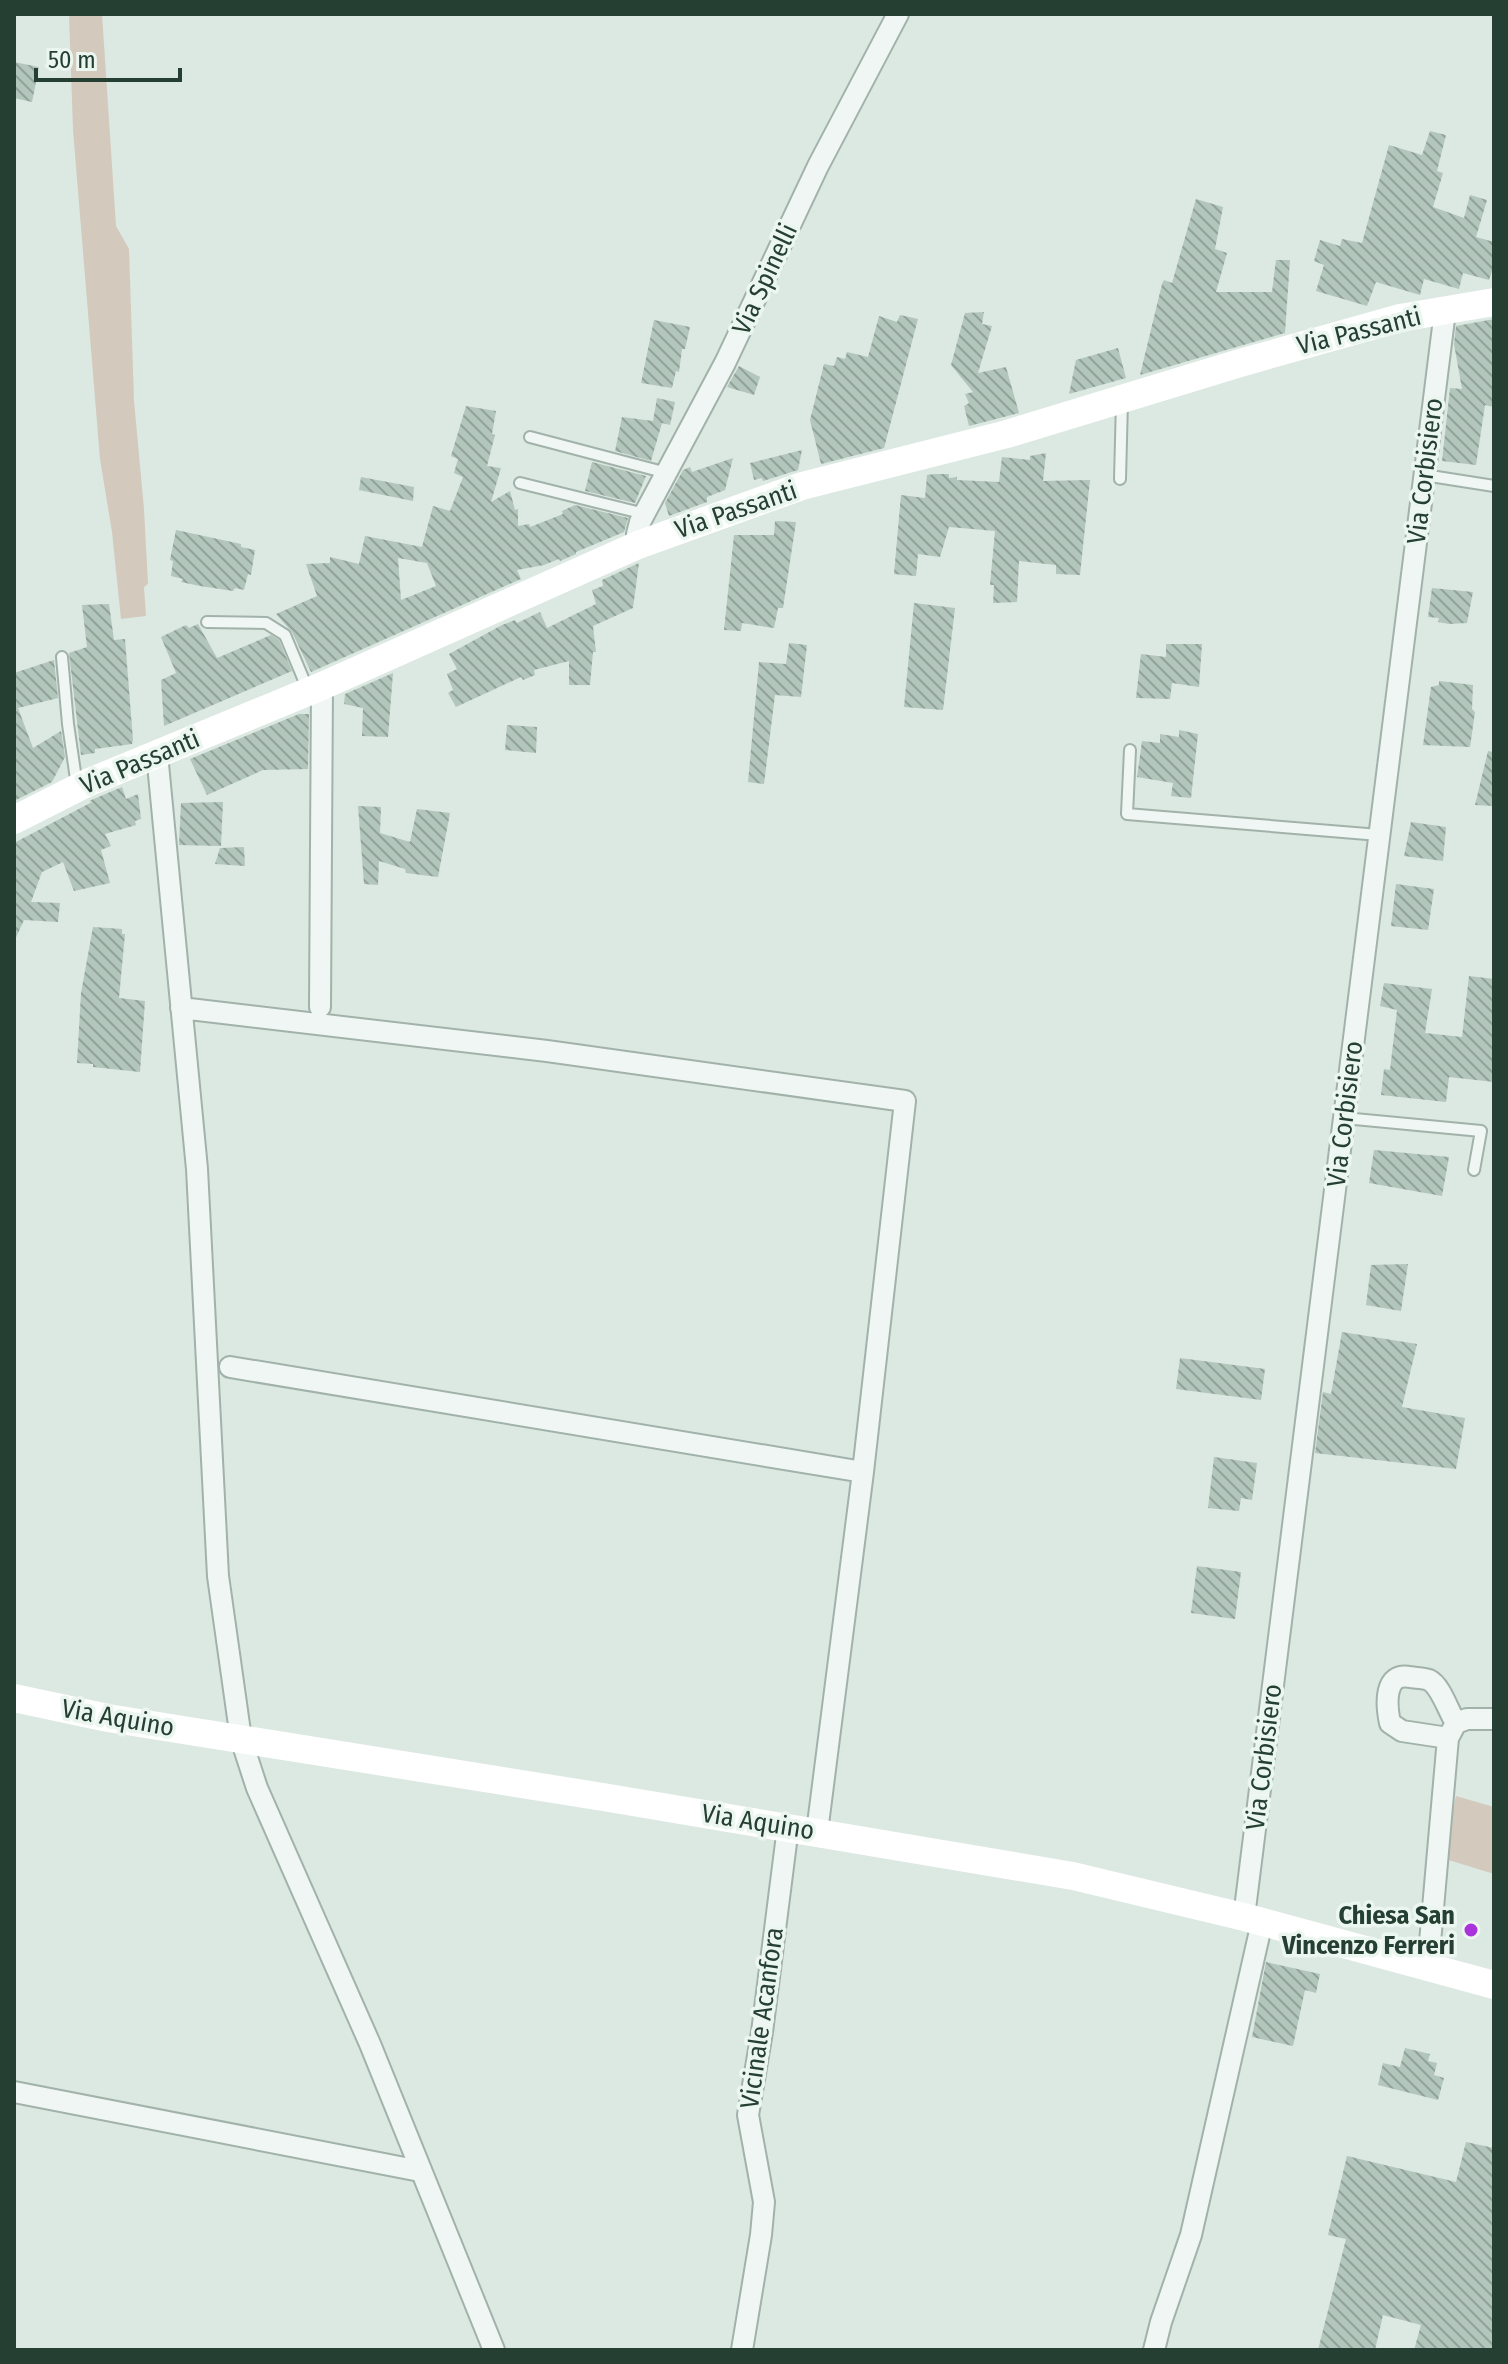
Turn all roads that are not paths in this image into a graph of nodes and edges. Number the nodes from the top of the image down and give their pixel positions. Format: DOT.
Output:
graph roads {
  1 [pos="898,14"];
  2 [pos="1494,302"];
  3 [pos="1445,311"];
  4 [pos="1122,399"];
  5 [pos="530,437"];
  6 [pos="667,473"];
  7 [pos="1424,475"];
  8 [pos="1120,479"];
  9 [pos="520,483"];
  10 [pos="1494,486"];
  11 [pos="645,514"];
  12 [pos="638,545"];
  13 [pos="207,622"];
  14 [pos="62,657"];
  15 [pos="316,689"];
  16 [pos="1130,750"];
  17 [pos="157,754"];
  18 [pos="77,788"];
  19 [pos="14,820"];
  20 [pos="1379,835"];
  21 [pos="320,1007"];
  22 [pos="181,1008"];
  23 [pos="1344,1118"];
  24 [pos="1474,1170"];
  25 [pos="230,1367"];
  26 [pos="863,1472"];
  27 [pos="14,1698"];
  28 [pos="1494,1719"];
  29 [pos="241,1739"];
  30 [pos="788,1827"];
  31 [pos="817,1832"];
  32 [pos="1253,1920"];
  33 [pos="1428,1965"];
  34 [pos="1494,1985"];
  35 [pos="14,2092"];
  36 [pos="420,2171"];
  37 [pos="494,2350"];
  38 [pos="742,2350"];
  39 [pos="1154,2350"];
  1 -- 6 [label="street, Via Spinelli"];
  2 -- 3 [label="street, Via Passanti"];
  3 -- 4 [label="street, Via Passanti"];
  3 -- 7 [label="street, Via Corbisiero"];
  4 -- 8 [label="lane"];
  4 -- 12 [label="street, Via Passanti"];
  5 -- 6 [label="lane"];
  6 -- 11 [label="street, Via Spinelli"];
  7 -- 10 [label="lane"];
  7 -- 20 [label="street, Via Corbisiero"];
  9 -- 11 [label="lane"];
  11 -- 12 [label="street, Via Spinelli"];
  12 -- 15 [label="street, Via Passanti"];
  13 -- 15 [label="lane"];
  14 -- 18 [label="lane"];
  15 -- 17 [label="street, Via Passanti"];
  15 -- 21 [label="street"];
  16 -- 20 [label="lane"];
  17 -- 18 [label="street, Via Passanti"];
  17 -- 22 [label="street"];
  18 -- 19 [label="street, Via Passanti"];
  20 -- 23 [label="street, Via Corbisiero"];
  22 -- 26 [label="street"];
  22 -- 29 [label="street"];
  23 -- 24 [label="lane"];
  23 -- 32 [label="street, Via Corbisiero"];
  25 -- 26 [label="street"];
  26 -- 31 [label="street"];
  27 -- 29 [label="street, Via Aquino"];
  28 -- 33 [label="street"];
  29 -- 30 [label="street, Via Aquino"];
  29 -- 36 [label="street"];
  30 -- 31 [label="street, Via Aquino"];
  30 -- 38 [label="street, Vicinale Acanfora"];
  31 -- 32 [label="street, Via Aquino"];
  32 -- 33 [label="street, Via Aquino"];
  32 -- 39 [label="street, Via Corbisiero"];
  33 -- 34 [label="street, Via Aquino"];
  35 -- 36 [label="street"];
  36 -- 37 [label="street"];
}
